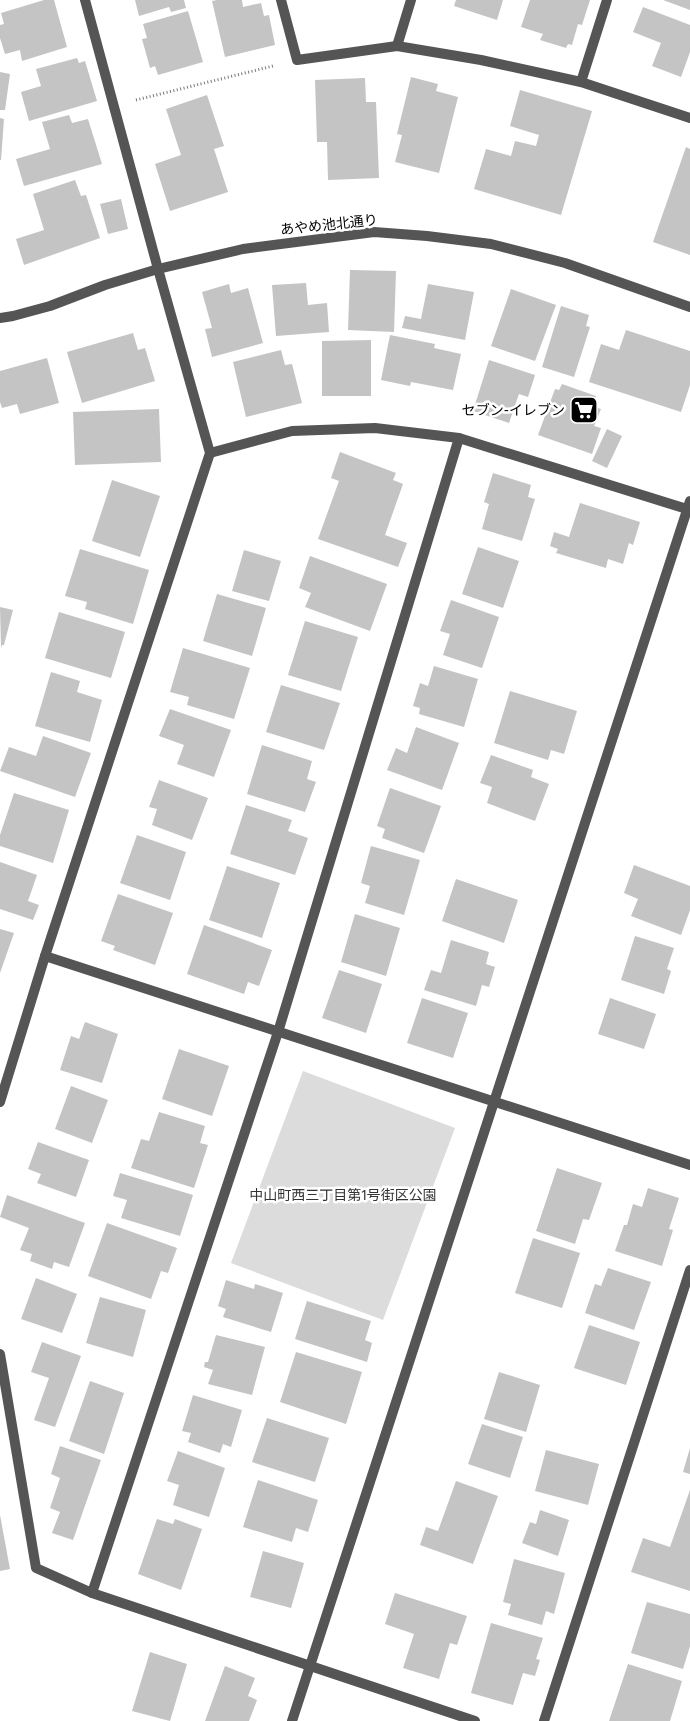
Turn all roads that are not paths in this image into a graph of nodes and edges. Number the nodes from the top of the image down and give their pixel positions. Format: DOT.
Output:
graph roads {
  1 [pos="85,0"];
  2 [pos="281,0"];
  3 [pos="411,0"];
  4 [pos="607,0"];
  5 [pos="397,46"];
  6 [pos="581,82"];
  7 [pos="690,118"];
  8 [pos="158,269"];
  9 [pos="690,307"];
  10 [pos="0,318"];
  11 [pos="459,438"];
  12 [pos="210,453"];
  13 [pos="689,507"];
  14 [pos="46,956"];
  15 [pos="278,1032"];
  16 [pos="0,1102"];
  17 [pos="494,1102"];
  18 [pos="690,1165"];
  19 [pos="690,1270"];
  20 [pos="0,1354"];
  21 [pos="92,1592"];
  22 [pos="310,1666"];
  23 [pos="292,1721"];
  24 [pos="475,1721"];
  25 [pos="544,1721"];
  1 -- 8 [label="street"];
  2 -- 5 [label="street"];
  3 -- 5 [label="street"];
  4 -- 6 [label="street"];
  5 -- 6 [label="street"];
  6 -- 7 [label="street"];
  8 -- 9 [label="street, あやめ池北通り"];
  8 -- 10 [label="street, あやめ池北通り"];
  8 -- 12 [label="street"];
  11 -- 12 [label="street"];
  11 -- 13 [label="street"];
  11 -- 15 [label="street"];
  12 -- 14 [label="street"];
  13 -- 17 [label="street"];
  14 -- 15 [label="street"];
  14 -- 16 [label="street"];
  15 -- 17 [label="street"];
  15 -- 21 [label="street"];
  17 -- 18 [label="street"];
  17 -- 22 [label="street"];
  19 -- 25 [label="street"];
  20 -- 21 [label="street"];
  21 -- 22 [label="street"];
  22 -- 23 [label="street"];
  22 -- 24 [label="street"];
}
